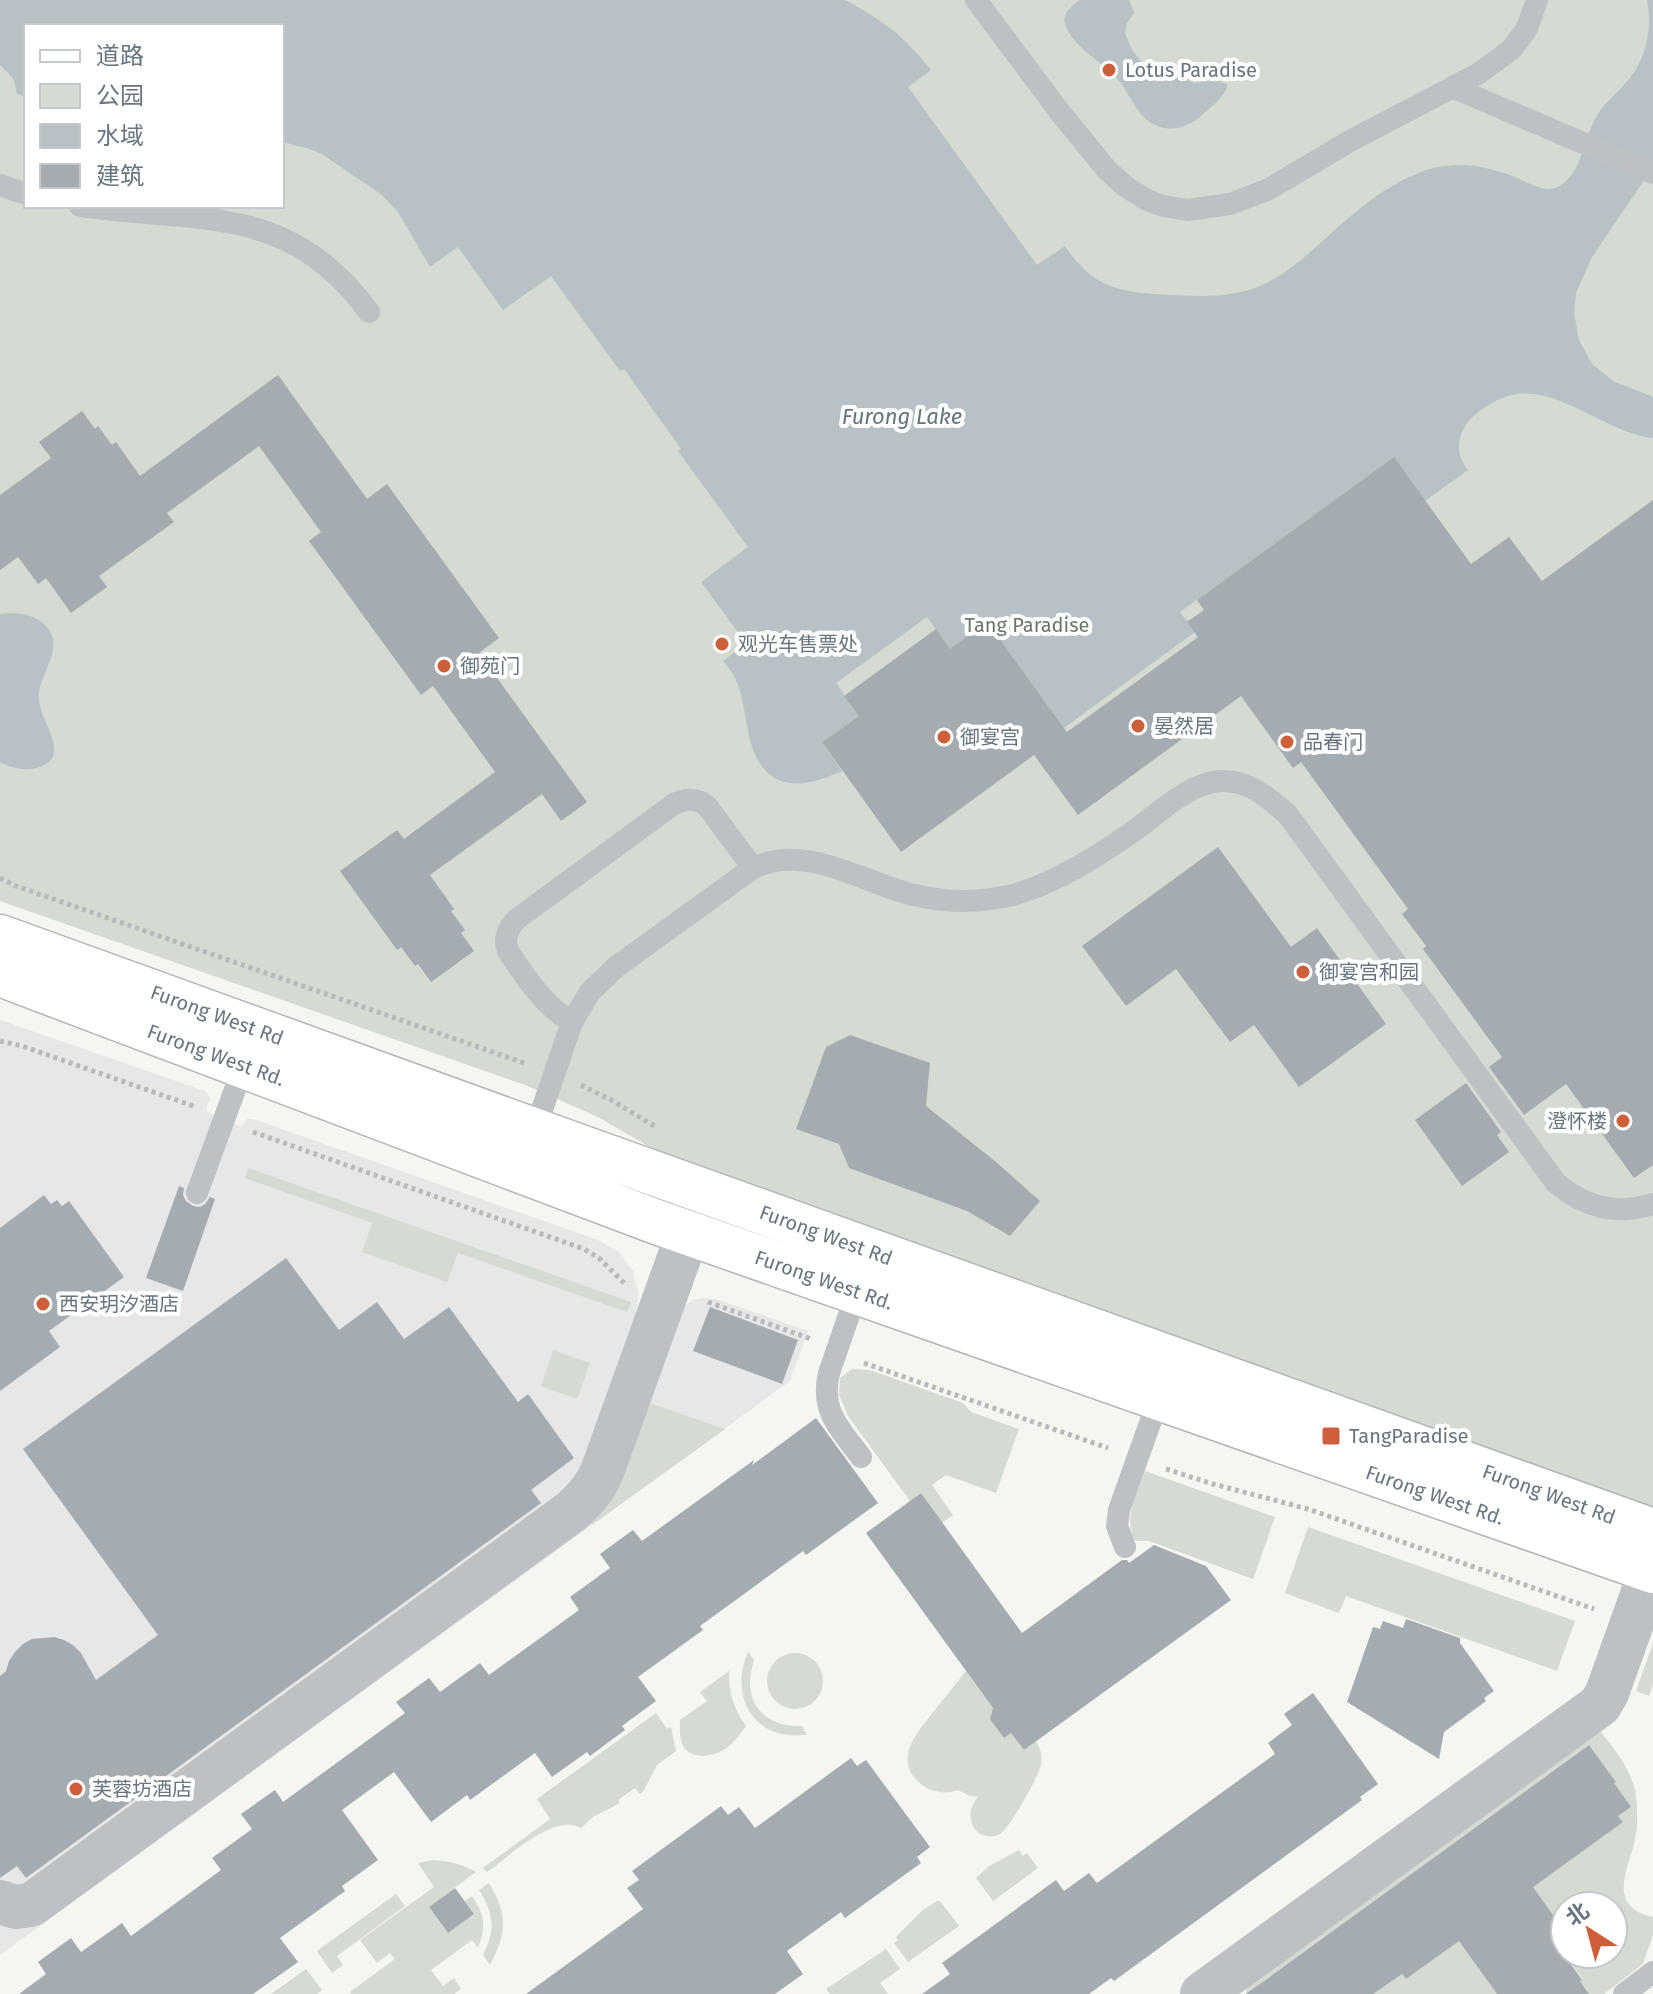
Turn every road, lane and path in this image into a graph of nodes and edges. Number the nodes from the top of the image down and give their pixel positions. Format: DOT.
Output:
graph roads {
  1 [pos="976,0"];
  2 [pos="1537,0"];
  3 [pos="1452,87"];
  4 [pos="1653,173"];
  5 [pos="0,185"];
  6 [pos="24,193"];
  7 [pos="101,208"];
  8 [pos="369,312"];
  9 [pos="753,868"];
  10 [pos="0,878"];
  11 [pos="0,937"];
  12 [pos="0,974"];
  13 [pos="572,1022"];
  14 [pos="0,1041"];
  15 [pos="244,1065"];
  16 [pos="554,1074"];
  17 [pos="202,1110"];
  18 [pos="241,1127"];
  19 [pos="535,1130"];
  20 [pos="663,1131"];
  21 [pos="197,1193"];
  22 [pos="1653,1204"];
  23 [pos="688,1233"];
  24 [pos="627,1286"];
  25 [pos="857,1292"];
  26 [pos="1159,1398"];
  27 [pos="861,1457"];
  28 [pos="1125,1547"];
  29 [pos="1652,1557"];
  30 [pos="0,1902"];
  31 [pos="1653,1972"];
  32 [pos="1220,1988"];
  33 [pos="1624,1994"];
  1 -- 3 [label="lane"];
  2 -- 3 [label="lane"];
  3 -- 4 [label="lane"];
  5 -- 6 [label="lane"];
  7 -- 8 [label="lane"];
  9 -- 13 [label="lane"];
  9 -- 13 [label="lane"];
  9 -- 22 [label="lane"];
  10 -- 16 [label="path"];
  11 -- 19 [label="main road, Furong West Rd"];
  12 -- 15 [label="main road, Furong West Rd."];
  13 -- 16 [label="lane"];
  14 -- 17 [label="path"];
  15 -- 21 [label="lane"];
  15 -- 23 [label="main road, Furong West Rd."];
  16 -- 19 [label="lane"];
  16 -- 20 [label="path"];
  18 -- 24 [label="path"];
  19 -- 29 [label="main road, Furong West Rd"];
  23 -- 25 [label="main road, Furong West Rd."];
  23 -- 30 [label="street"];
  25 -- 26 [label="main road, Furong West Rd."];
  25 -- 27 [label="lane"];
  26 -- 28 [label="lane"];
  26 -- 29 [label="main road, Furong West Rd."];
  29 -- 32 [label="street"];
  31 -- 33 [label="lane"];
}
